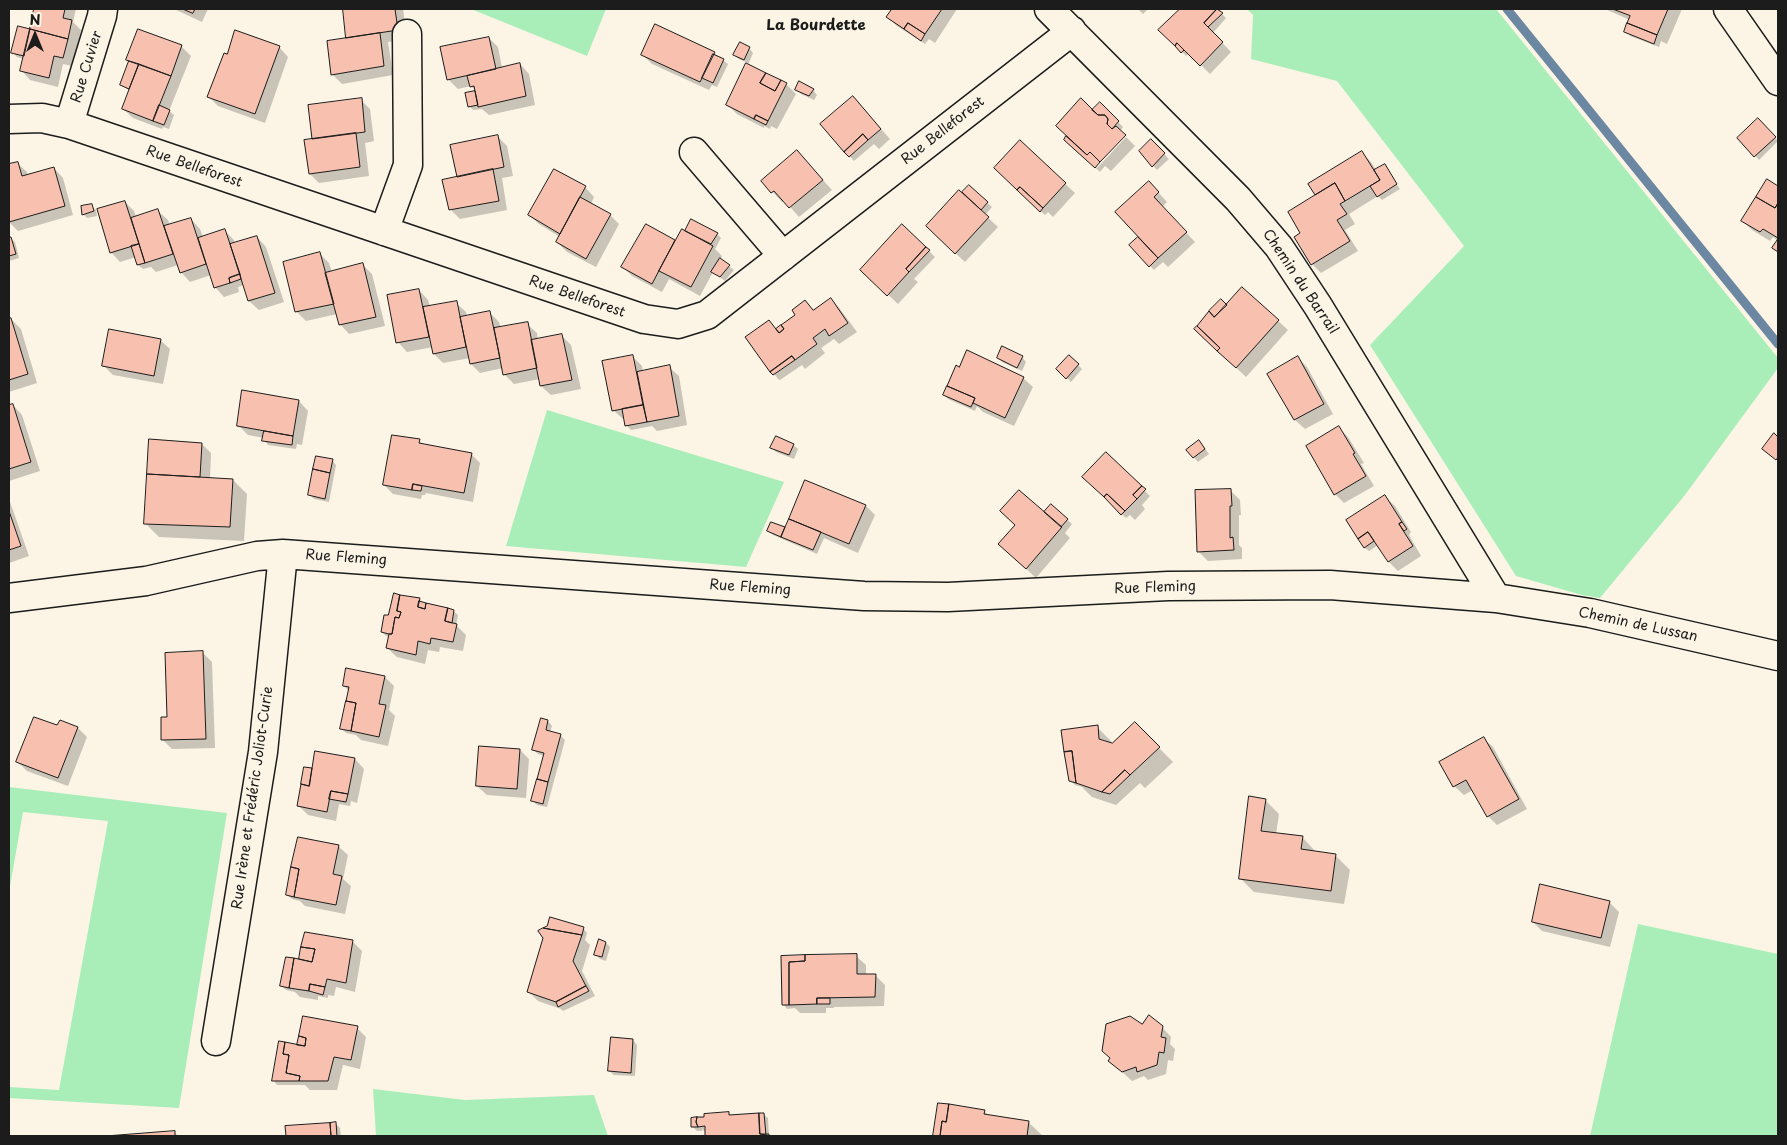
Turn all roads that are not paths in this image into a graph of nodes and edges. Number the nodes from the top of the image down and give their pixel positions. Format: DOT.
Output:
graph roads {
  1 [pos="103,9"];
  2 [pos="1049,9"];
  3 [pos="1728,9"];
  4 [pos="1072,31"];
  5 [pos="407,34"];
  6 [pos="1778,81"];
  7 [pos="9,119"];
  8 [pos="69,124"];
  9 [pos="694,152"];
  10 [pos="384,231"];
  11 [pos="783,256"];
  12 [pos="284,554"];
  13 [pos="9,598"];
  14 [pos="1496,598"];
  15 [pos="1778,656"];
  16 [pos="216,1041"];
  1 -- 8 [label="street, Rue Cuvier"];
  2 -- 4 [label="street, Chemin du Barrail"];
  3 -- 6 [label="street"];
  4 -- 11 [label="street, Rue Belleforest"];
  4 -- 14 [label="street, Chemin du Barrail"];
  5 -- 10 [label="street"];
  7 -- 8 [label="street, Rue Belleforest"];
  8 -- 10 [label="street, Rue Belleforest"];
  9 -- 11 [label="street"];
  10 -- 11 [label="street, Rue Belleforest"];
  12 -- 13 [label="street, Rue Fleming"];
  12 -- 14 [label="street, Rue Fleming"];
  12 -- 16 [label="street, Rue Irène et Frédéric Joliot-Curie"];
  14 -- 15 [label="street, Chemin de Lussan"];
}
